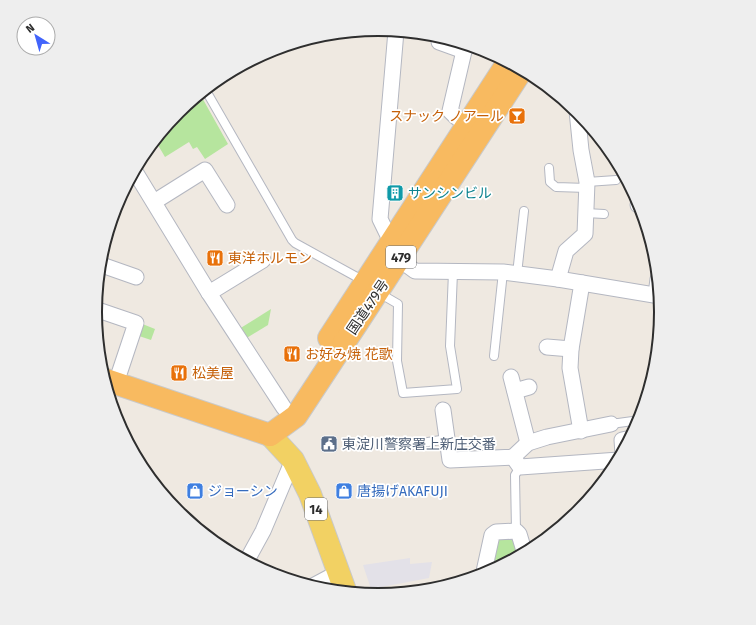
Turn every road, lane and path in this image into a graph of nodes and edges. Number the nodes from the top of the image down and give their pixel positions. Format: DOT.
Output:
graph roads {
  1 [pos="395,37"];
  2 [pos="465,50"];
  3 [pos="505,67"];
  4 [pos="519,75"];
  5 [pos="209,94"];
  6 [pos="578,121"];
  7 [pos="467,124"];
  8 [pos="549,168"];
  9 [pos="138,176"];
  10 [pos="616,180"];
  11 [pos="587,185"];
  12 [pos="154,202"];
  13 [pos="227,204"];
  14 [pos="524,211"];
  15 [pos="586,213"];
  16 [pos="604,214"];
  17 [pos="395,251"];
  18 [pos="263,260"];
  19 [pos="106,266"];
  20 [pos="453,272"];
  21 [pos="510,273"];
  22 [pos="136,277"];
  23 [pos="558,279"];
  24 [pos="582,283"];
  25 [pos="372,287"];
  26 [pos="209,293"];
  27 [pos="654,295"];
  28 [pos="102,311"];
  29 [pos="547,347"];
  30 [pos="571,349"];
  31 [pos="494,356"];
  32 [pos="110,381"];
  33 [pos="518,385"];
  34 [pos="284,408"];
  35 [pos="443,410"];
  36 [pos="632,421"];
  37 [pos="611,424"];
  38 [pos="581,431"];
  39 [pos="270,435"];
  40 [pos="447,439"];
  41 [pos="528,443"];
  42 [pos="409,445"];
  43 [pos="293,460"];
  44 [pos="612,460"];
  45 [pos="517,462"];
  46 [pos="516,531"];
  47 [pos="523,548"];
  48 [pos="249,557"];
  49 [pos="485,568"];
  50 [pos="339,572"];
  51 [pos="318,583"];
  52 [pos="344,587"];
  1 -- 17 [label="street"];
  2 -- 7 [label="street"];
  3 -- 7 [label="highway, 国道479号 / 479"];
  4 -- 17 [label="highway, 国道479号 / 479"];
  5 -- 25 [label="lane"];
  6 -- 11 [label="street"];
  7 -- 17 [label="highway, 国道479号 / 479"];
  8 -- 11 [label="lane"];
  9 -- 12 [label="street"];
  10 -- 11 [label="lane"];
  11 -- 15 [label="street"];
  12 -- 13 [label="street"];
  12 -- 26 [label="street"];
  14 -- 21 [label="lane"];
  15 -- 16 [label="lane"];
  15 -- 23 [label="street"];
  17 -- 20 [label="street"];
  17 -- 25 [label="highway, 国道479号 / 479"];
  18 -- 26 [label="street"];
  19 -- 22 [label="street"];
  20 -- 21 [label="street"];
  20 -- 25 [label="lane"];
  21 -- 23 [label="street"];
  21 -- 31 [label="lane"];
  23 -- 24 [label="street"];
  24 -- 27 [label="street"];
  24 -- 30 [label="street"];
  25 -- 34 [label="highway, 国道479号 / 479"];
  25 -- 39 [label="highway, 国道479号 / 479"];
  26 -- 34 [label="street"];
  28 -- 32 [label="street"];
  29 -- 30 [label="street"];
  30 -- 38 [label="street"];
  32 -- 39 [label="highway"];
  33 -- 41 [label="street"];
  34 -- 39 [label="highway, 国道479号 / 479"];
  35 -- 40 [label="street"];
  36 -- 37 [label="lane"];
  37 -- 38 [label="street"];
  38 -- 41 [label="street"];
  39 -- 43 [label="main road, 14"];
  40 -- 42 [label="lane"];
  40 -- 45 [label="street"];
  41 -- 45 [label="street"];
  43 -- 48 [label="street"];
  43 -- 50 [label="main road, 14"];
  44 -- 45 [label="street"];
  45 -- 46 [label="lane"];
  46 -- 47 [label="street"];
  46 -- 49 [label="street"];
  50 -- 51 [label="street"];
  50 -- 52 [label="main road, 14"];
}
